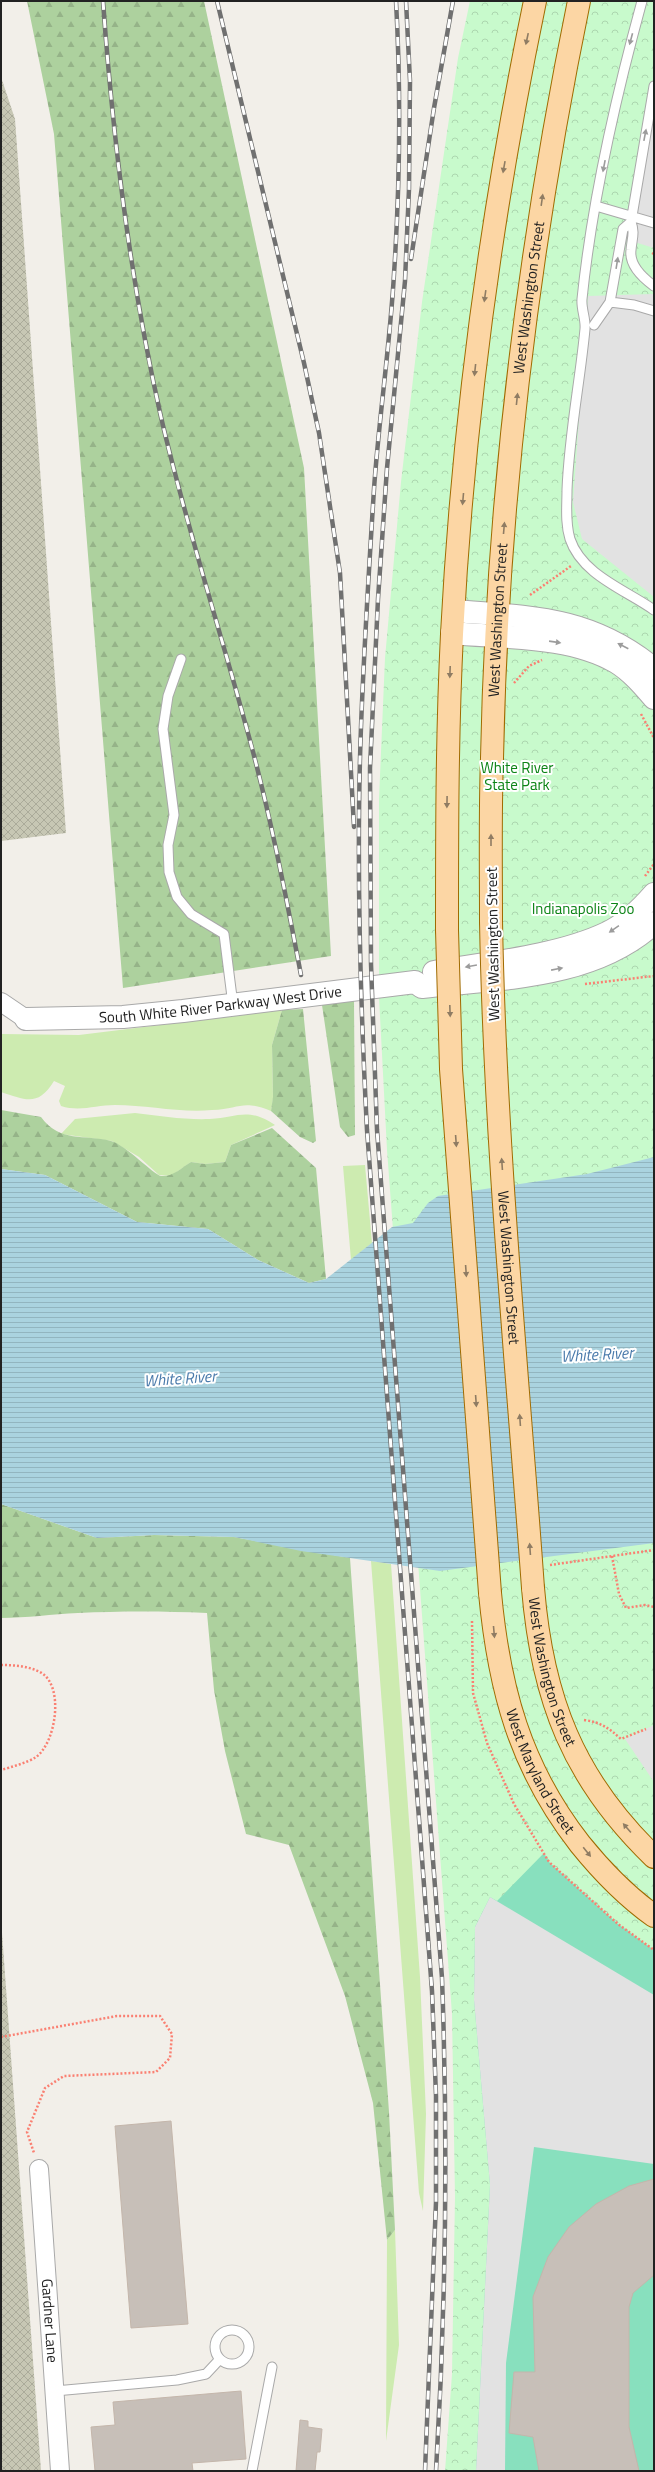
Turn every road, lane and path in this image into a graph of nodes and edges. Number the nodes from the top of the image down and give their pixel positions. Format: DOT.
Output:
graph roads {
  1 [pos="535,1"];
  2 [pos="579,1"];
  3 [pos="642,1"];
  4 [pos="654,86"];
  5 [pos="596,206"];
  6 [pos="631,218"];
  7 [pos="654,222"];
  8 [pos="654,286"];
  9 [pos="610,302"];
  10 [pos="654,312"];
  11 [pos="594,325"];
  12 [pos="574,564"];
  13 [pos="530,595"];
  14 [pos="654,610"];
  15 [pos="454,611"];
  16 [pos="498,614"];
  17 [pos="452,633"];
  18 [pos="497,637"];
  19 [pos="545,658"];
  20 [pos="181,659"];
  21 [pos="654,669"];
  22 [pos="513,685"];
  23 [pos="647,705"];
  24 [pos="654,738"];
  25 [pos="654,894"];
  26 [pos="654,923"];
  27 [pos="415,982"];
  28 [pos="1,1002"];
  29 [pos="233,1005"];
  30 [pos="26,1019"];
  31 [pos="654,1550"];
  32 [pos="612,1556"];
  33 [pos="550,1565"];
  34 [pos="654,1606"];
  35 [pos="1,1664"];
  36 [pos="584,1720"];
  37 [pos="646,1729"];
  38 [pos="1,1770"];
  39 [pos="654,1857"];
  40 [pos="654,1916"];
  41 [pos="1,2037"];
  42 [pos="39,2170"];
  43 [pos="220,2359"];
  44 [pos="272,2367"];
  45 [pos="55,2391"];
  46 [pos="60,2471"];
  47 [pos="252,2471"];
  1 -- 15 [label="main road, one-way"];
  16 -- 2 [label="main road, West Washington Street, one-way"];
  3 -- 5 [label="lane, one-way"];
  6 -- 4 [label="lane, one-way"];
  5 -- 6 [label="lane"];
  5 -- 14 [label="lane"];
  6 -- 7 [label="lane"];
  6 -- 8 [label="lane"];
  9 -- 6 [label="lane, one-way"];
  9 -- 10 [label="lane"];
  9 -- 11 [label="lane"];
  12 -- 13 [label="path"];
  15 -- 16 [label="street"];
  15 -- 17 [label="main road"];
  16 -- 18 [label="main road, West Washington Street"];
  21 -- 16 [label="street, one-way"];
  17 -- 18 [label="street"];
  17 -- 40 [label="main road, West Maryland Street, one-way, bridge"];
  18 -- 23 [label="street, one-way"];
  39 -- 18 [label="main road, West Washington Street, one-way, bridge"];
  19 -- 22 [label="path"];
  20 -- 29 [label="lane"];
  23 -- 24 [label="path"];
  25 -- 27 [label="street, South White River Parkway West Drive, one-way"];
  27 -- 26 [label="street, South White River Parkway West Drive, one-way"];
  27 -- 29 [label="street, South White River Parkway West Drive"];
  28 -- 30 [label="street"];
  29 -- 30 [label="street, South White River Parkway West Drive"];
  31 -- 32 [label="path"];
  32 -- 33 [label="path"];
  32 -- 34 [label="path"];
  35 -- 38 [label="path"];
  36 -- 37 [label="path"];
  41 -- 42 [label="path"];
  42 -- 45 [label="street, Gardner Lane"];
  43 -- 45 [label="lane"];
  44 -- 47 [label="lane"];
  45 -- 46 [label="street, Gardner Lane"];
}
